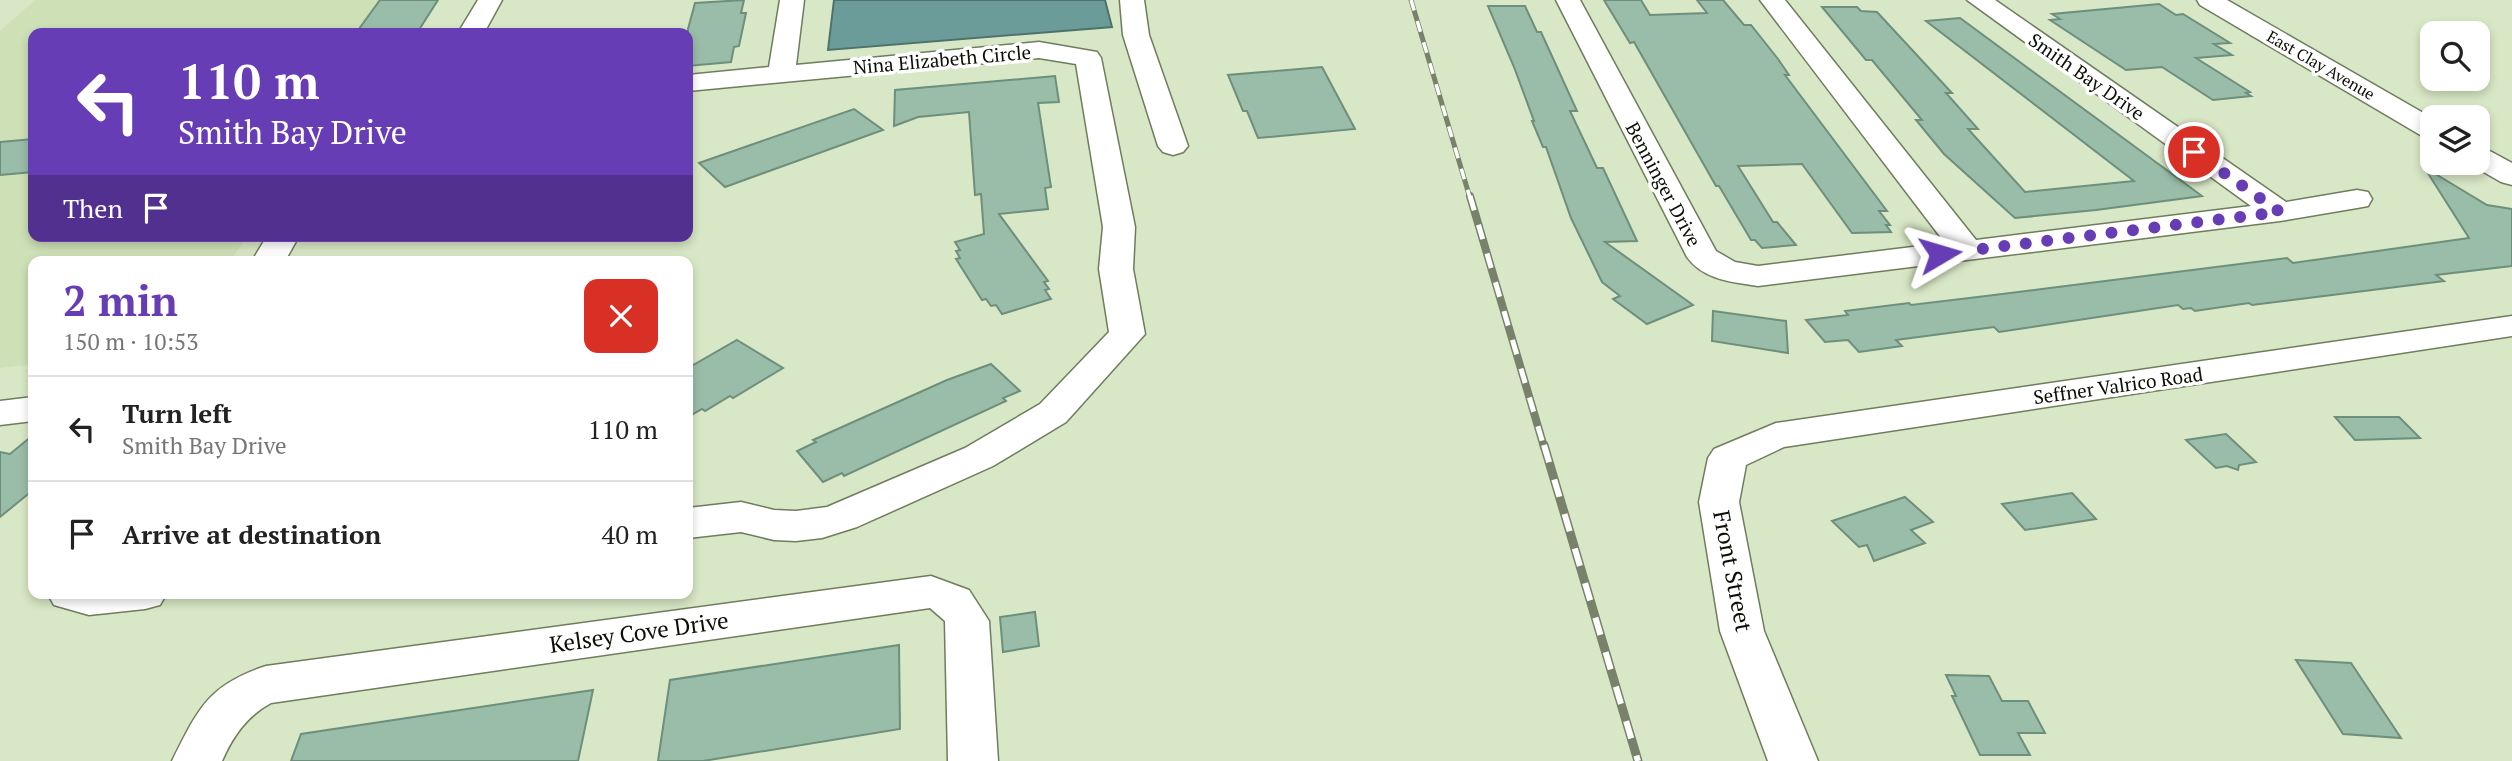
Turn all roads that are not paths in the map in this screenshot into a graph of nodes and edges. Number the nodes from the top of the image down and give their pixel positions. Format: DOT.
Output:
graph roads {
  1 [pos="490,0"];
  2 [pos="792,0"];
  3 [pos="1132,0"];
  4 [pos="1568,0"];
  5 [pos="1772,0"];
  6 [pos="1979,0"];
  7 [pos="2209,0"];
  8 [pos="474,28"];
  9 [pos="781,74"];
  10 [pos="693,83"];
  11 [pos="2420,123"];
  12 [pos="1173,146"];
  13 [pos="2490,163"];
  14 [pos="2512,176"];
  15 [pos="2357,199"];
  16 [pos="2280,212"];
  17 [pos="1966,250"];
  18 [pos="2512,326"];
  19 [pos="28,410"];
  20 [pos="0,413"];
  21 [pos="1728,458"];
  22 [pos="693,522"];
  23 [pos="197,761"];
  24 [pos="973,761"];
  25 [pos="1793,761"];
  1 -- 8 [label="street"];
  2 -- 9 [label="street"];
  3 -- 12 [label="street"];
  4 -- 17 [label="street, Benninger Drive"];
  5 -- 17 [label="street"];
  6 -- 16 [label="street, Smith Bay Drive"];
  7 -- 11 [label="street, East Clay Avenue"];
  9 -- 10 [label="street, Nina Elizabeth Circle"];
  9 -- 22 [label="street, Nina Elizabeth Circle"];
  13 -- 14 [label="street"];
  15 -- 16 [label="street"];
  16 -- 17 [label="street"];
  18 -- 21 [label="street, Seffner Valrico Road"];
  19 -- 20 [label="street"];
  21 -- 25 [label="street, Front Street"];
  23 -- 24 [label="street, Kelsey Cove Drive"];
}
